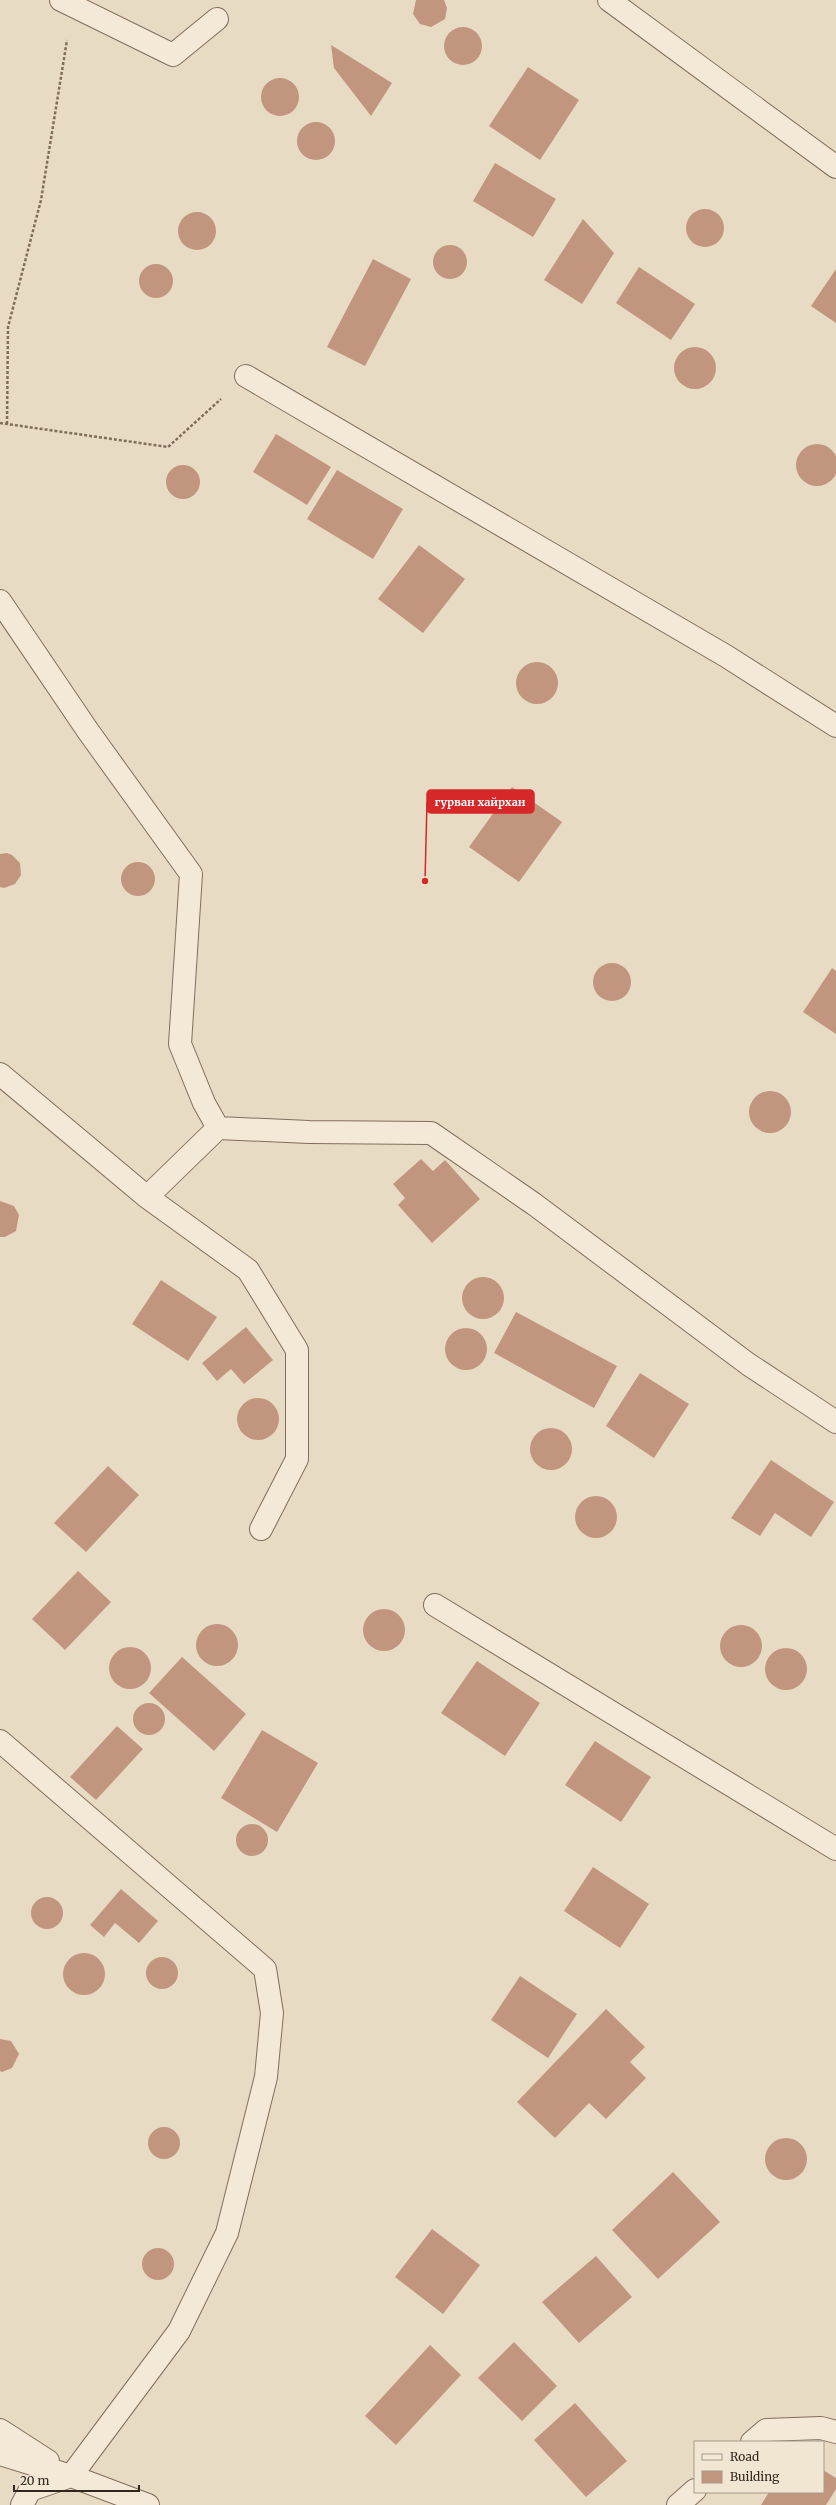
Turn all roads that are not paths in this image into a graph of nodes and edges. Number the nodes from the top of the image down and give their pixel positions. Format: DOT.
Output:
graph roads {
  1 [pos="609,0"];
  2 [pos="67,3"];
  3 [pos="217,19"];
  4 [pos="836,167"];
  5 [pos="246,376"];
  6 [pos="0,601"];
  7 [pos="836,726"];
  8 [pos="0,1074"];
  9 [pos="218,1128"];
  10 [pos="147,1197"];
  11 [pos="836,1422"];
  12 [pos="261,1529"];
  13 [pos="435,1605"];
  14 [pos="0,1741"];
  15 [pos="836,1849"];
  16 [pos="0,2430"];
  17 [pos="836,2432"];
  18 [pos="753,2441"];
  19 [pos="0,2454"];
  20 [pos="71,2476"];
  21 [pos="694,2491"];
  22 [pos="22,2505"];
  23 [pos="148,2505"];
  24 [pos="678,2505"];
  1 -- 4 [label="street"];
  2 -- 3 [label="street"];
  5 -- 7 [label="street"];
  6 -- 9 [label="street"];
  8 -- 10 [label="street"];
  9 -- 10 [label="street"];
  9 -- 11 [label="street"];
  10 -- 12 [label="street"];
  13 -- 15 [label="street"];
  14 -- 20 [label="street"];
  16 -- 20 [label="street"];
  17 -- 18 [label="street"];
  19 -- 20 [label="street"];
  20 -- 22 [label="street"];
  20 -- 23 [label="street"];
  21 -- 24 [label="street"];
}
